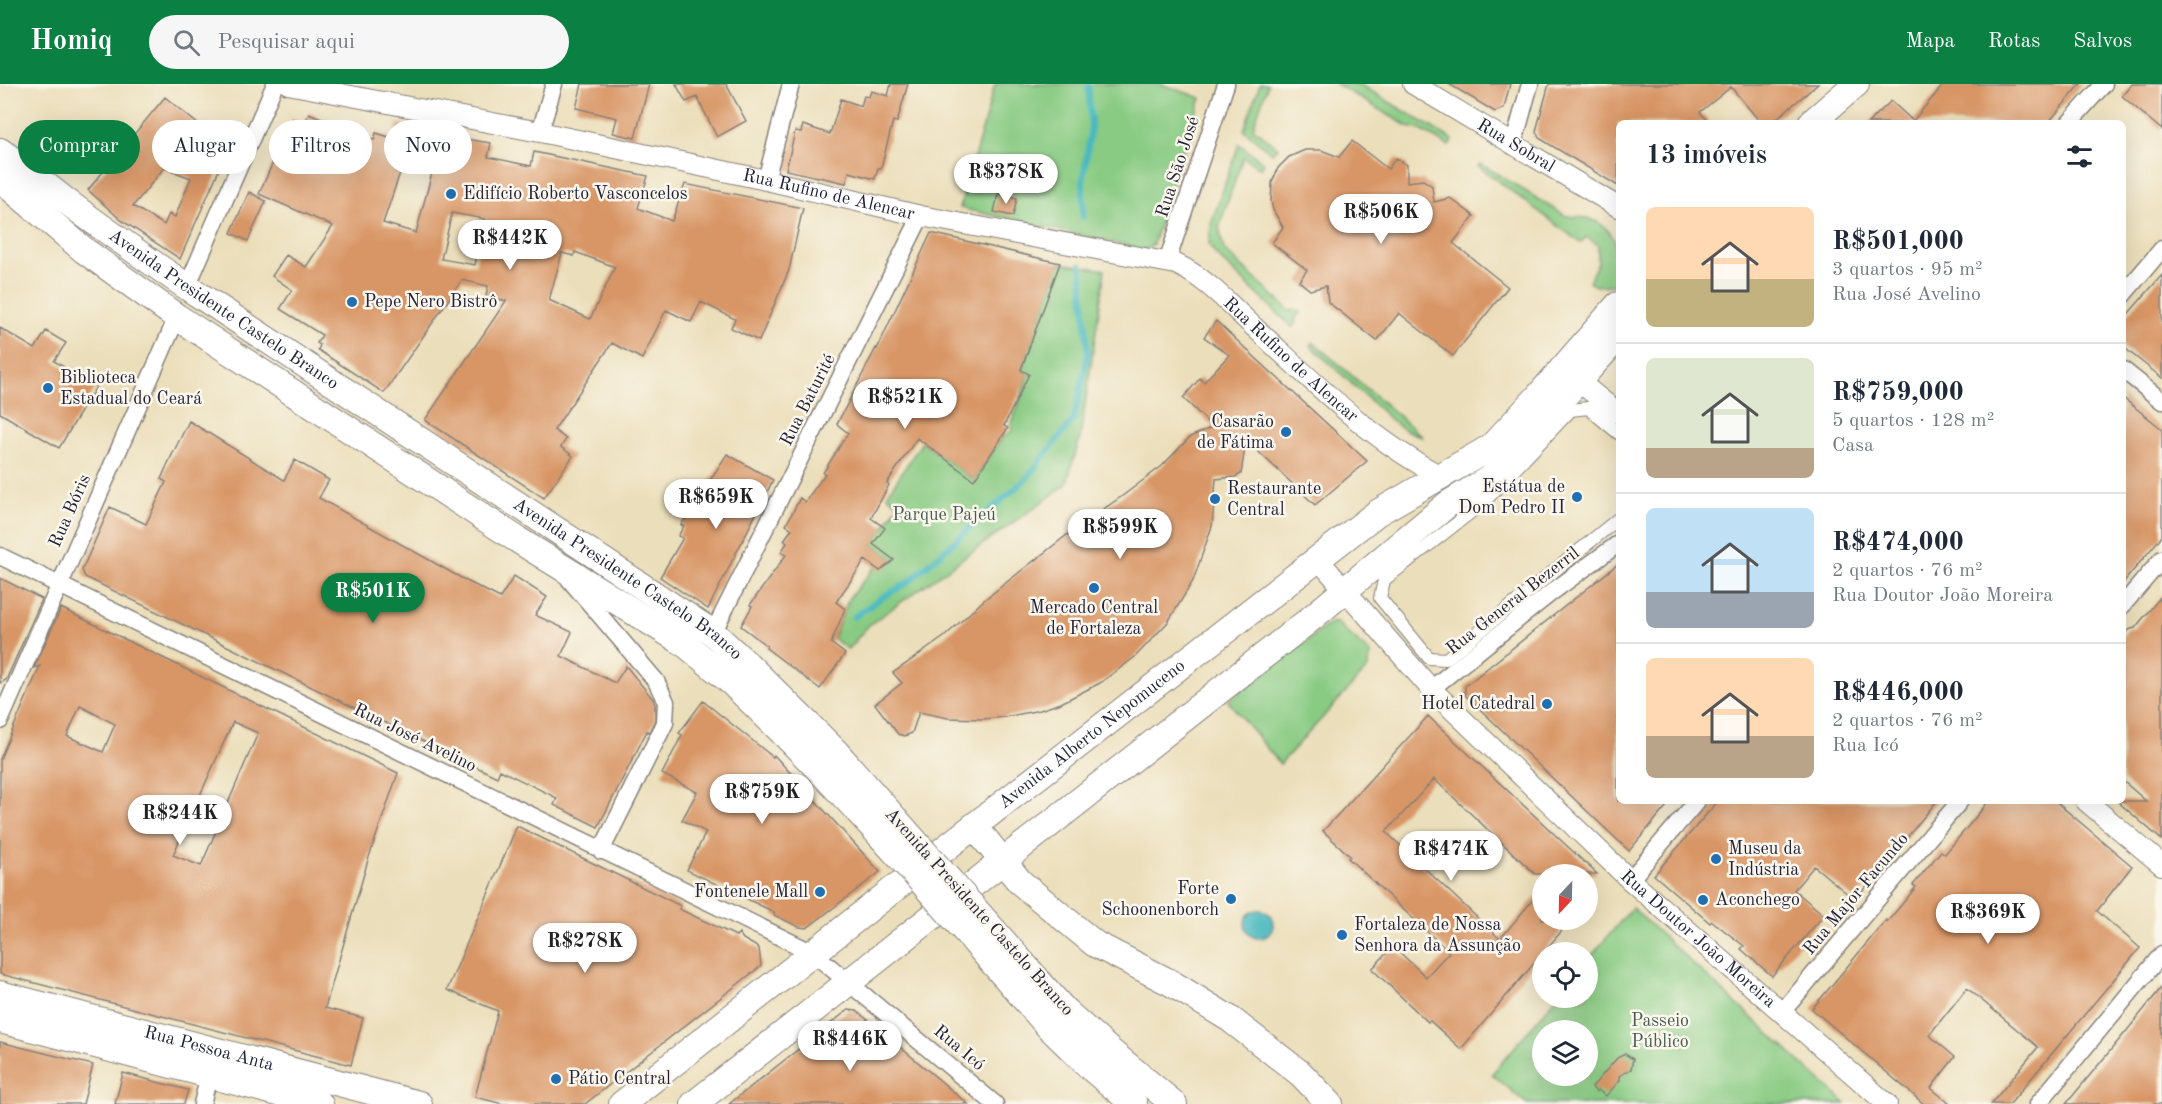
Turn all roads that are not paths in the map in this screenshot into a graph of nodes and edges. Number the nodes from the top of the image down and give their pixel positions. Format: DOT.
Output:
graph roads {
  1 [pos="275,84"];
  2 [pos="288,84"];
  3 [pos="554,84"];
  4 [pos="791,84"];
  5 [pos="1226,84"];
  6 [pos="1413,84"];
  7 [pos="1530,84"];
  8 [pos="1856,84"];
  9 [pos="2104,84"];
  10 [pos="1814,120"];
  11 [pos="2072,120"];
  12 [pos="540,132"];
  13 [pos="1513,146"];
  14 [pos="0,151"];
  15 [pos="0,179"];
  16 [pos="766,180"];
  17 [pos="1616,206"];
  18 [pos="921,216"];
  19 [pos="2162,249"];
  20 [pos="1167,262"];
  21 [pos="187,287"];
  22 [pos="2126,291"];
  23 [pos="1616,308"];
  24 [pos="177,316"];
  25 [pos="1616,339"];
  26 [pos="2126,372"];
  27 [pos="1571,375"];
  28 [pos="2162,401"];
  29 [pos="1616,411"];
  30 [pos="1616,431"];
  31 [pos="1441,476"];
  32 [pos="1616,521"];
  33 [pos="1616,545"];
  34 [pos="0,556"];
  35 [pos="1318,559"];
  36 [pos="2162,559"];
  37 [pos="555,562"];
  38 [pos="59,584"];
  39 [pos="1344,590"];
  40 [pos="2126,601"];
  41 [pos="713,633"];
  42 [pos="739,673"];
  43 [pos="1431,689"];
  44 [pos="0,721"];
  45 [pos="1693,804"];
  46 [pos="1957,804"];
  47 [pos="2090,804"];
  48 [pos="974,826"];
  49 [pos="601,851"];
  50 [pos="1003,860"];
  51 [pos="2162,865"];
  52 [pos="1630,880"];
  53 [pos="813,953"];
  54 [pos="2162,954"];
  55 [pos="849,982"];
  56 [pos="0,994"];
  57 [pos="1782,1012"];
  58 [pos="1056,1018"];
  59 [pos="0,1020"];
  60 [pos="212,1063"];
  61 [pos="202,1104"];
  62 [pos="320,1104"];
  63 [pos="419,1104"];
  64 [pos="622,1104"];
  65 [pos="694,1104"];
  66 [pos="995,1104"];
  67 [pos="1134,1104"];
  68 [pos="1174,1104"];
  69 [pos="1330,1104"];
  70 [pos="1887,1104"];
  71 [pos="2038,1104"];
  1 -- 21 [label="street"];
  2 -- 12 [label="street, Rua Rufino de Alencar"];
  3 -- 12 [label="street"];
  4 -- 16 [label="street"];
  5 -- 20 [label="street, Rua São José"];
  6 -- 13 [label="street, Rua Sobral"];
  7 -- 13 [label="street"];
  8 -- 10 [label="main road"];
  9 -- 11 [label="street"];
  12 -- 16 [label="street, Rua Rufino de Alencar"];
  13 -- 17 [label="street, Rua Sobral"];
  14 -- 21 [label="main road, Avenida Presidente Castelo Branco"];
  15 -- 24 [label="main road, Avenida Presidente Castelo Branco"];
  16 -- 18 [label="street, Rua Rufino de Alencar"];
  18 -- 20 [label="street, Rua Rufino de Alencar"];
  18 -- 41 [label="street, Rua Baturité"];
  19 -- 22 [label="street"];
  20 -- 31 [label="street, Rua Rufino de Alencar"];
  21 -- 41 [label="main road, Avenida Presidente Castelo Branco"];
  23 -- 27 [label="main road"];
  24 -- 37 [label="main road, Avenida Presidente Castelo Branco"];
  24 -- 38 [label="street, Rua Bóris"];
  25 -- 27 [label="main road"];
  26 -- 28 [label="street"];
  27 -- 29 [label="street"];
  27 -- 31 [label="main road, Avenida Alberto Nepomuceno"];
  27 -- 39 [label="main road"];
  30 -- 32 [label="street"];
  31 -- 35 [label="main road, Avenida Alberto Nepomuceno"];
  33 -- 43 [label="street, Rua General Bezerril"];
  34 -- 38 [label="street, Rua José Avelino"];
  35 -- 39 [label="street, Rua Doutor João Moreira"];
  35 -- 48 [label="main road, Avenida Alberto Nepomuceno"];
  36 -- 40 [label="street"];
  37 -- 42 [label="main road, Avenida Presidente Castelo Branco"];
  37 -- 49 [label="street"];
  38 -- 44 [label="street, Rua Bóris"];
  38 -- 49 [label="street, Rua José Avelino"];
  39 -- 43 [label="street, Rua Doutor João Moreira"];
  39 -- 50 [label="main road"];
  41 -- 42 [label="main road, Avenida Presidente Castelo Branco"];
  42 -- 58 [label="main road, Avenida Presidente Castelo Branco, bridge"];
  43 -- 52 [label="street, Rua Doutor João Moreira"];
  45 -- 52 [label="street"];
  46 -- 57 [label="street, Rua Major Facundo"];
  47 -- 51 [label="street"];
  48 -- 50 [label="main road"];
  48 -- 53 [label="main road, Avenida Alberto Nepomuceno"];
  49 -- 53 [label="street, Rua José Avelino"];
  50 -- 55 [label="main road"];
  50 -- 69 [label="main road"];
  52 -- 57 [label="street, Rua Doutor João Moreira"];
  53 -- 55 [label="street, Rua Icó"];
  53 -- 64 [label="main road, Avenida Alberto Nepomuceno"];
  54 -- 71 [label="street"];
  55 -- 65 [label="main road"];
  55 -- 66 [label="street, Rua Icó"];
  56 -- 60 [label="main road, Rua Pessoa Anta"];
  57 -- 70 [label="street, Rua Doutor João Moreira"];
  58 -- 67 [label="main road, Avenida Presidente Castelo Branco"];
  58 -- 68 [label="main road, Avenida Presidente Castelo Branco"];
  59 -- 60 [label="main road, Rua Pessoa Anta"];
  60 -- 61 [label="street"];
  60 -- 62 [label="main road, Rua Pessoa Anta"];
  60 -- 63 [label="main road, Rua Pessoa Anta"];
}
